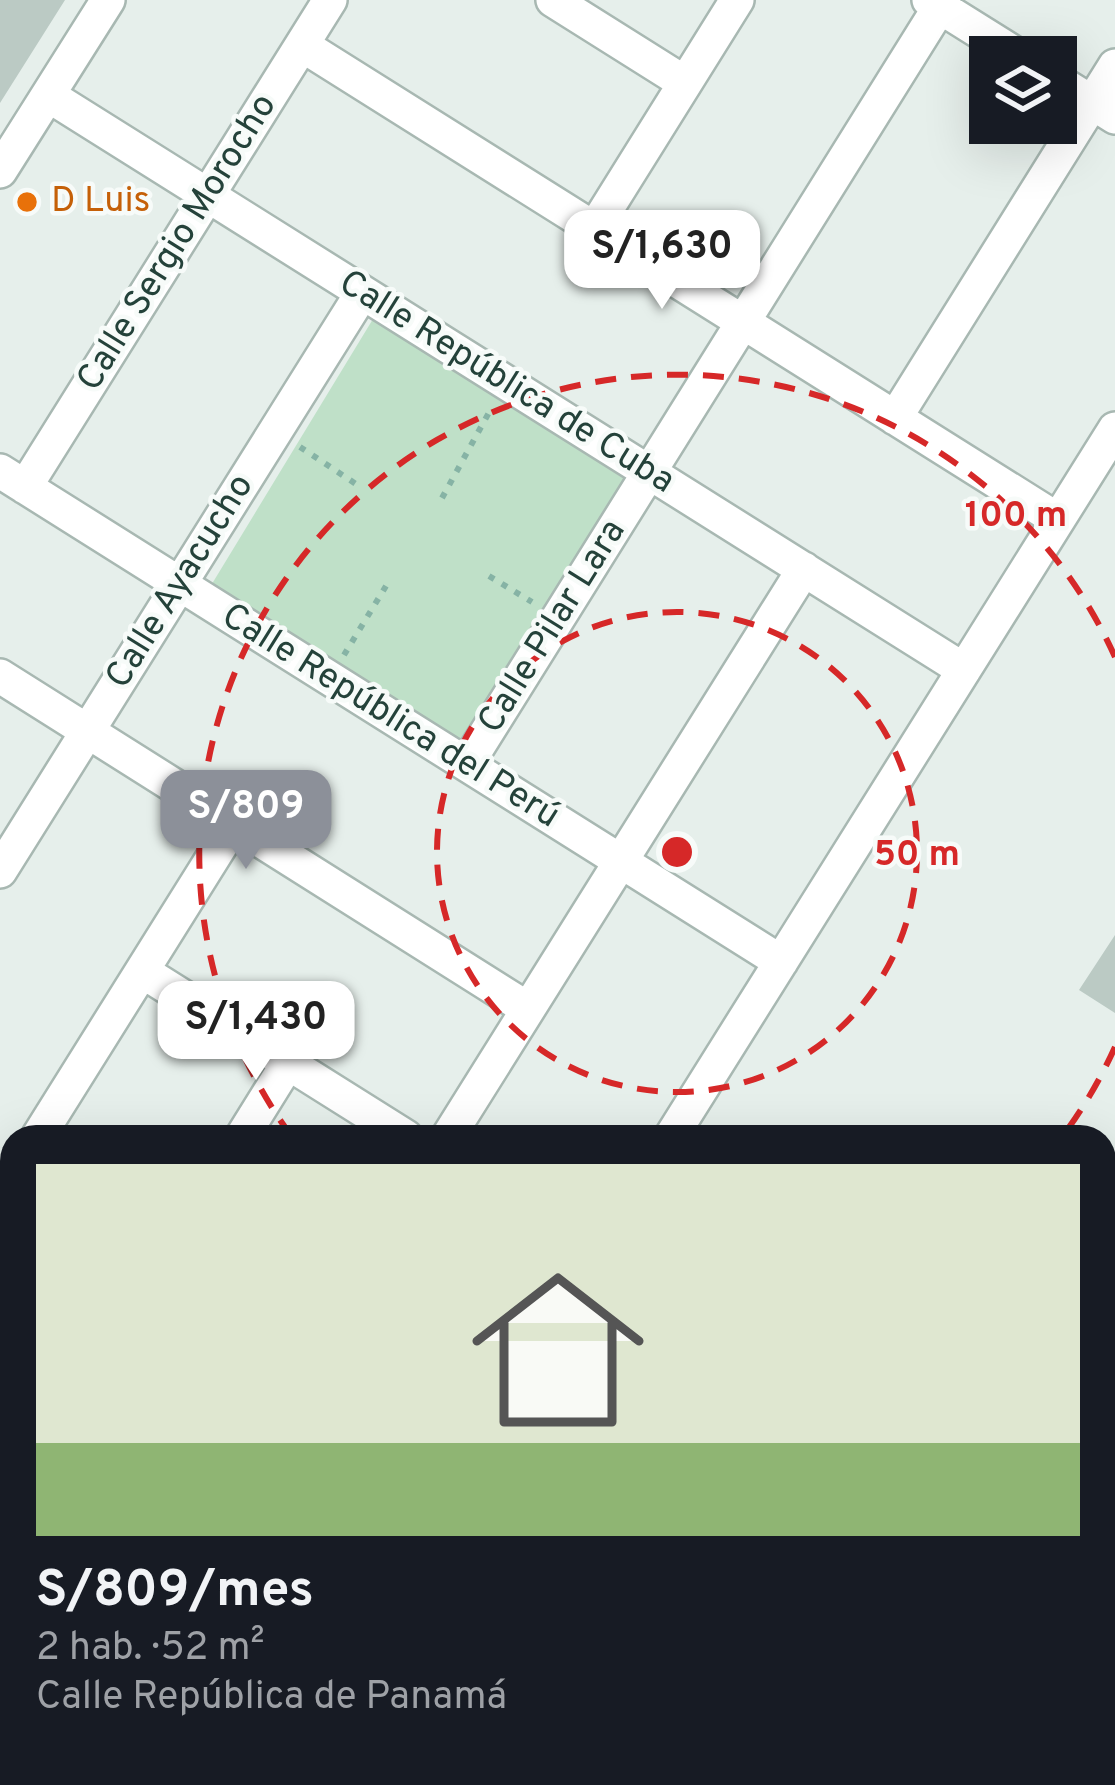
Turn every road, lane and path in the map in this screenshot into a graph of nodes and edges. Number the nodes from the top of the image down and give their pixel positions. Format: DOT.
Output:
graph roads {
  1 [pos="108,0"];
  2 [pos="330,0"];
  3 [pos="553,0"];
  4 [pos="737,0"];
  5 [pos="938,2"];
  6 [pos="989,36"];
  7 [pos="302,45"];
  8 [pos="1115,66"];
  9 [pos="685,83"];
  10 [pos="1077,93"];
  11 [pos="48,95"];
  12 [pos="1104,110"];
  13 [pos="0,171"];
  14 [pos="208,195"];
  15 [pos="595,229"];
  16 [pos="362,293"];
  17 [pos="743,322"];
  18 [pos="506,383"];
  19 [pos="895,418"];
  20 [pos="1115,429"];
  21 [pos="276,431"];
  22 [pos="649,473"];
  23 [pos="13,479"];
  24 [pos="362,488"];
  25 [pos="442,498"];
  26 [pos="1058,520"];
  27 [pos="804,569"];
  28 [pos="489,576"];
  29 [pos="180,584"];
  30 [pos="386,586"];
  31 [pos="558,618"];
  32 [pos="964,670"];
  33 [pos="0,676"];
  34 [pos="329,678"];
  35 [pos="88,731"];
  36 [pos="466,764"];
  37 [pos="234,824"];
  38 [pos="620,861"];
  39 [pos="0,871"];
  40 [pos="781,962"];
  41 [pos="142,971"];
  42 [pos="528,1009"];
  43 [pos="289,1063"];
  44 [pos="46,1125"];
  45 [pos="250,1125"];
  46 [pos="387,1125"];
  47 [pos="456,1125"];
  48 [pos="679,1125"];
  1 -- 11 [label="street"];
  2 -- 7 [label="street, Calle Sergio Morocho"];
  3 -- 9 [label="street"];
  4 -- 9 [label="street"];
  5 -- 6 [label="street"];
  5 -- 17 [label="street, Calle Pilar Lara"];
  7 -- 14 [label="street, Calle Sergio Morocho"];
  7 -- 15 [label="street"];
  8 -- 12 [label="street"];
  9 -- 15 [label="street"];
  10 -- 12 [label="street"];
  11 -- 13 [label="street"];
  11 -- 14 [label="street, Calle República de Cuba"];
  12 -- 19 [label="street"];
  14 -- 16 [label="street, Calle República de Cuba"];
  14 -- 23 [label="street, Calle Sergio Morocho"];
  15 -- 17 [label="street"];
  16 -- 18 [label="street, Calle República de Cuba"];
  16 -- 21 [label="street, Calle Ayacucho"];
  17 -- 19 [label="street"];
  17 -- 22 [label="street, Calle Pilar Lara"];
  18 -- 22 [label="street, Calle República de Cuba"];
  18 -- 25 [label="path"];
  19 -- 26 [label="street"];
  20 -- 26 [label="street"];
  21 -- 24 [label="path"];
  21 -- 29 [label="street, Calle Ayacucho"];
  22 -- 27 [label="street, Calle República de Cuba"];
  22 -- 31 [label="street, Calle Pilar Lara"];
  23 -- 29 [label="street, Calle República del Perú"];
  26 -- 32 [label="street"];
  27 -- 32 [label="street, Calle República de Cuba"];
  27 -- 38 [label="street"];
  28 -- 31 [label="path"];
  29 -- 34 [label="street, Calle República del Perú"];
  29 -- 35 [label="street, Calle Ayacucho"];
  30 -- 34 [label="path"];
  31 -- 36 [label="street, Calle Pilar Lara"];
  32 -- 40 [label="street"];
  33 -- 35 [label="street"];
  34 -- 36 [label="street, Calle República del Perú"];
  35 -- 37 [label="street"];
  35 -- 39 [label="street, Calle Ayacucho"];
  36 -- 38 [label="street, Calle República del Perú"];
  37 -- 41 [label="street"];
  37 -- 42 [label="street"];
  38 -- 40 [label="street, Calle República del Perú"];
  38 -- 42 [label="street"];
  40 -- 48 [label="street"];
  41 -- 43 [label="street"];
  41 -- 44 [label="street"];
  42 -- 47 [label="street"];
  43 -- 45 [label="street"];
  43 -- 46 [label="street"];
}
